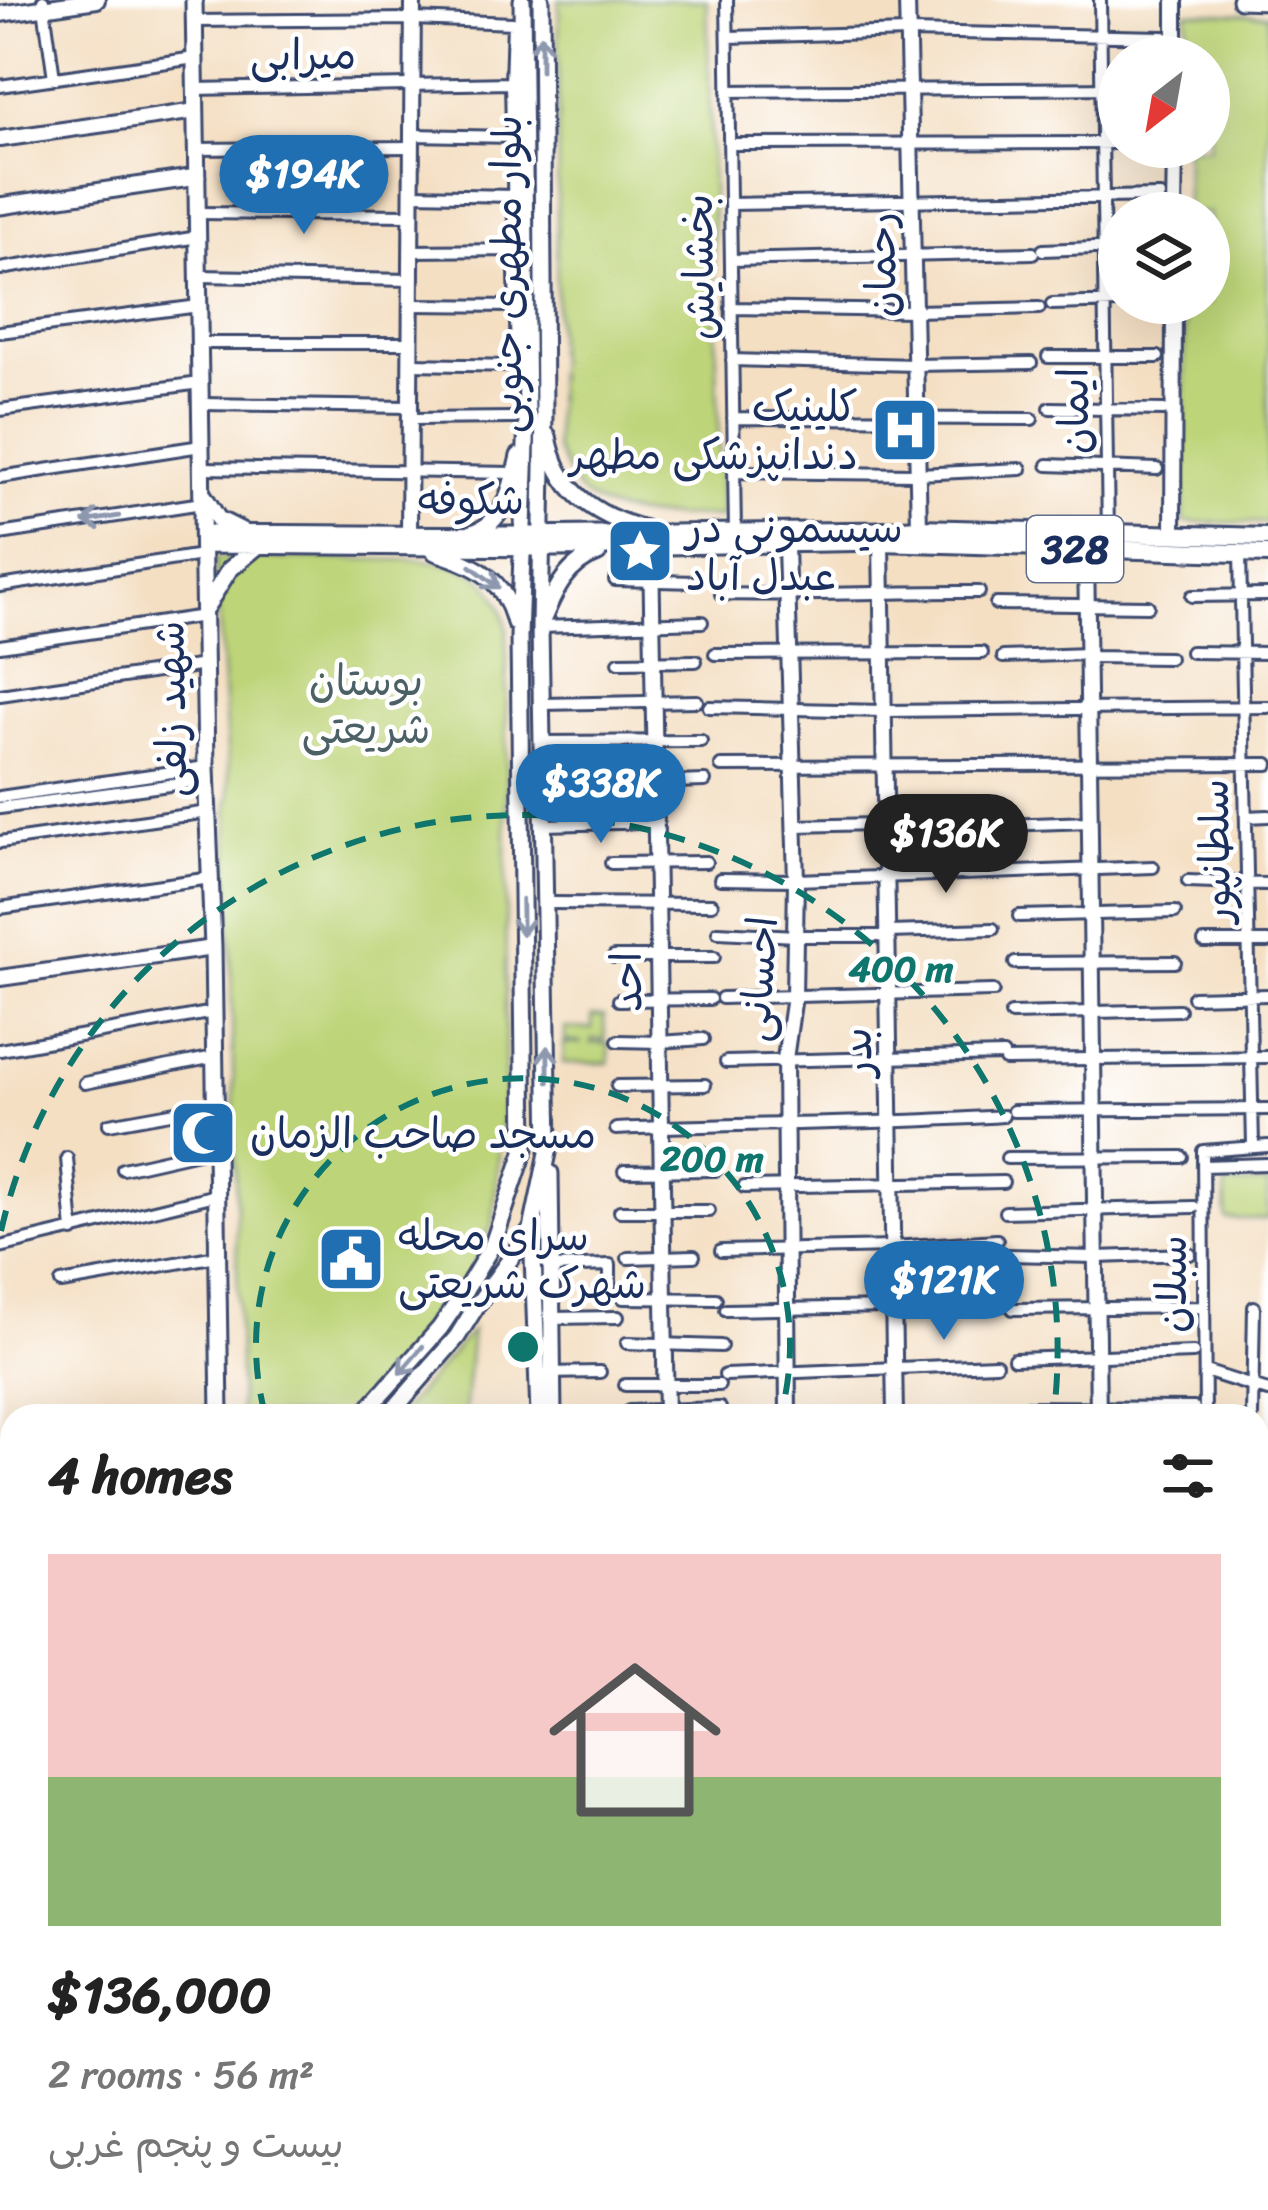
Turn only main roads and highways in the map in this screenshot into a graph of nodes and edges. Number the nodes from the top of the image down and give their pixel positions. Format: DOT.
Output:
graph roads {
  1 [pos="194,0"];
  2 [pos="522,0"];
  3 [pos="541,0"];
  4 [pos="1240,0"];
  5 [pos="1268,1"];
  6 [pos="197,177"];
  7 [pos="0,206"];
  8 [pos="528,417"];
  9 [pos="202,497"];
  10 [pos="665,534"];
  11 [pos="452,535"];
  12 [pos="882,536"];
  13 [pos="1268,537"];
  14 [pos="257,540"];
  15 [pos="415,541"];
  16 [pos="522,542"];
  17 [pos="541,542"];
  18 [pos="202,545"];
  19 [pos="627,548"];
  20 [pos="1268,554"];
  21 [pos="204,616"];
  22 [pos="540,627"];
  23 [pos="519,637"];
  24 [pos="549,1148"];
  25 [pos="532,1229"];
  26 [pos="545,1373"];
  27 [pos="220,1404"];
  28 [pos="373,1404"];
  29 [pos="398,1404"];
  30 [pos="541,1404"];
  31 [pos="551,1404"];
  1 -- 6 [label="main road, شهید زلفی"];
  2 -- 8 [label="main road, بلوار مطهری جنوبی"];
  8 -- 3 [label="main road, بلوار مطهری جنوبی, one-way"];
  4 -- 5 [label="main road"];
  6 -- 7 [label="main road"];
  6 -- 9 [label="main road, شهید زلفی"];
  8 -- 10 [label="main road"];
  8 -- 11 [label="main road"];
  8 -- 16 [label="main road, بلوار مطهری جنوبی"];
  8 -- 17 [label="main road, بلوار مطهری جنوبی"];
  9 -- 14 [label="main road"];
  9 -- 18 [label="main road, شهید زلفی"];
  10 -- 12 [label="main road, شکوفه / 328"];
  10 -- 17 [label="main road, شکوفه / 328"];
  11 -- 15 [label="main road, شکوفه / 328"];
  11 -- 16 [label="main road, شکوفه / 328"];
  12 -- 13 [label="main road, 328"];
  12 -- 19 [label="main road, شکوفه / 328"];
  12 -- 20 [label="main road, 328"];
  14 -- 15 [label="main road, شکوفه / 328"];
  14 -- 18 [label="main road, شکوفه / 328"];
  14 -- 21 [label="main road"];
  15 -- 16 [label="main road, شکوفه / 328"];
  15 -- 23 [label="main road, one-way"];
  16 -- 17 [label="main road, شکوفه / 328"];
  16 -- 23 [label="main road, بلوار مطهری جنوبی"];
  17 -- 19 [label="main road, شکوفه / 328"];
  17 -- 22 [label="main road, بلوار مطهری جنوبی"];
  18 -- 21 [label="main road, شهید زلفی"];
  19 -- 22 [label="main road"];
  21 -- 27 [label="main road, شهید زلفی"];
  24 -- 22 [label="main road, بلوار مطهری جنوبی, one-way"];
  23 -- 28 [label="main road, بلوار مطهری جنوبی, one-way"];
  24 -- 25 [label="main road"];
  24 -- 26 [label="main road"];
  25 -- 26 [label="main road"];
  25 -- 29 [label="main road"];
  26 -- 30 [label="main road"];
  26 -- 31 [label="main road"];
}
